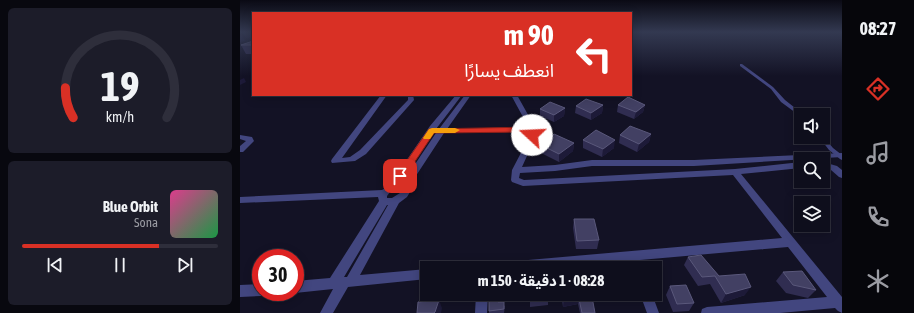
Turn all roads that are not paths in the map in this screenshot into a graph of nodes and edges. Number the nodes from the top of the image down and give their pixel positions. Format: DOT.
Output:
graph roads {
  1 [pos="741,65"];
  2 [pos="383,96"];
  3 [pos="410,96"];
  4 [pos="458,96"];
  5 [pos="467,96"];
  6 [pos="515,96"];
  7 [pos="794,109"];
  8 [pos="532,129"];
  9 [pos="442,130"];
  10 [pos="432,131"];
  11 [pos="240,137"];
  12 [pos="829,144"];
  13 [pos="240,150"];
  14 [pos="841,156"];
  15 [pos="794,166"];
  16 [pos="830,167"];
  17 [pos="516,170"];
  18 [pos="736,172"];
  19 [pos="842,175"];
  20 [pos="393,188"];
  21 [pos="403,188"];
  22 [pos="388,198"];
  23 [pos="240,200"];
  24 [pos="790,242"];
  25 [pos="633,257"];
  26 [pos="582,261"];
  27 [pos="634,261"];
  28 [pos="420,275"];
  29 [pos="342,283"];
  30 [pos="304,286"];
  31 [pos="252,290"];
  32 [pos="240,291"];
  33 [pos="482,301"];
  34 [pos="649,301"];
  35 [pos="840,304"];
  36 [pos="326,313"];
  37 [pos="481,313"];
  38 [pos="653,313"];
  39 [pos="707,313"];
  1 -- 7 [label="lane"];
  2 -- 3 [label="street"];
  4 -- 10 [label="street"];
  5 -- 9 [label="street"];
  6 -- 8 [label="street"];
  8 -- 9 [label="street"];
  8 -- 17 [label="street"];
  9 -- 10 [label="street"];
  9 -- 21 [label="street"];
  10 -- 20 [label="street"];
  11 -- 13 [label="street"];
  12 -- 14 [label="lane"];
  14 -- 17 [label="street"];
  15 -- 18 [label="street"];
  16 -- 19 [label="street"];
  17 -- 18 [label="street"];
  18 -- 24 [label="street"];
  20 -- 21 [label="street"];
  20 -- 22 [label="street"];
  21 -- 22 [label="street"];
  22 -- 23 [label="street"];
  22 -- 29 [label="street"];
  22 -- 29 [label="street"];
  24 -- 25 [label="street"];
  24 -- 35 [label="street"];
  25 -- 26 [label="street"];
  25 -- 27 [label="street"];
  28 -- 29 [label="street"];
  29 -- 30 [label="street"];
  29 -- 36 [label="street"];
  31 -- 32 [label="street"];
  33 -- 37 [label="street"];
  34 -- 38 [label="street"];
  35 -- 39 [label="street"];
}
